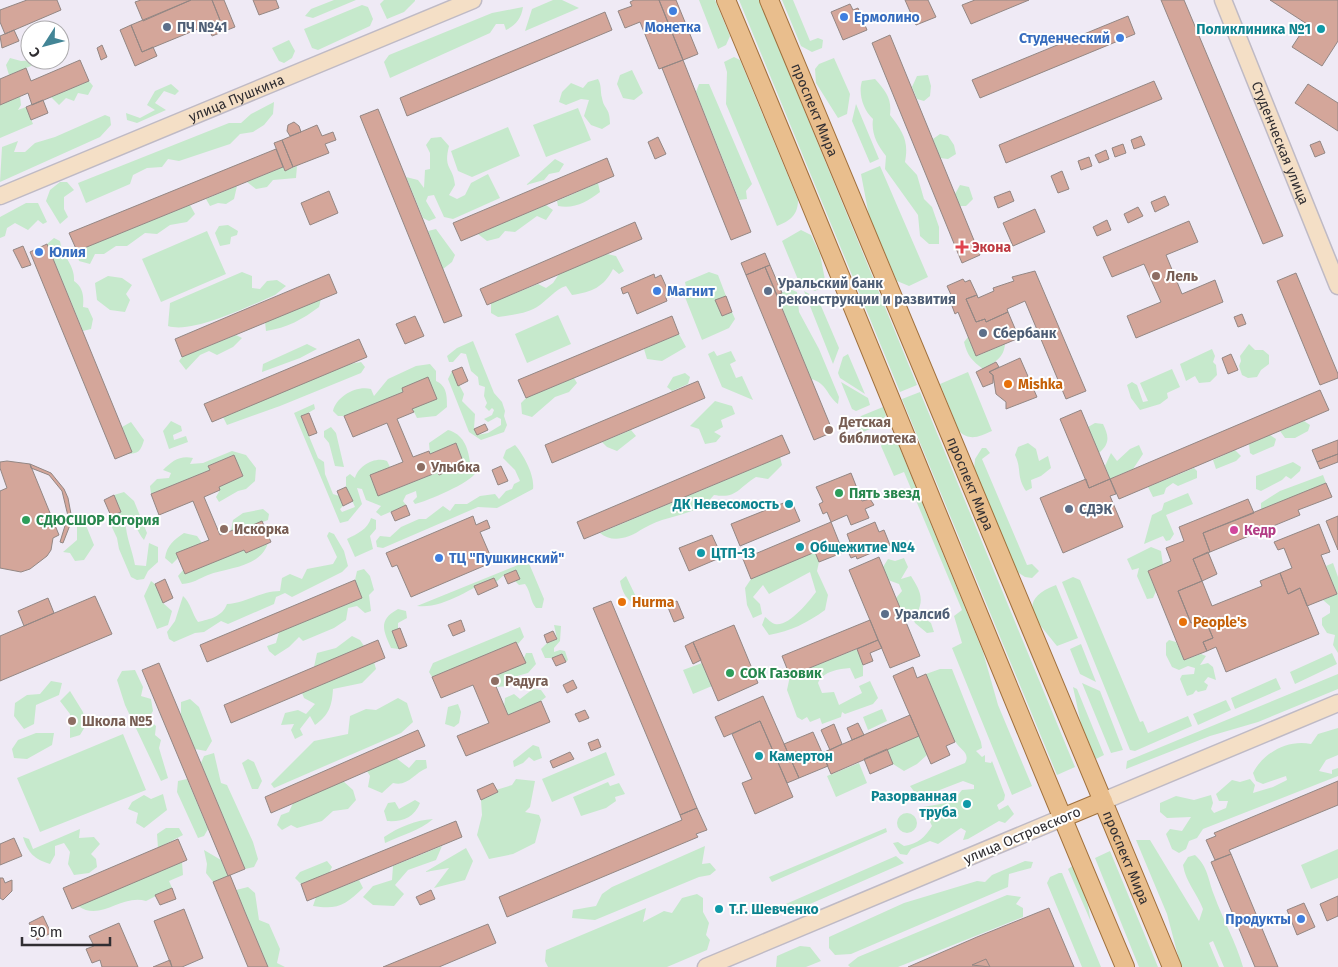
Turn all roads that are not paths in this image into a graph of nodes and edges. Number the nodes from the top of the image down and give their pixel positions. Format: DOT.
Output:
graph roads {
  1 [pos="473,0"];
  2 [pos="726,0"];
  3 [pos="769,0"];
  4 [pos="1223,0"];
  5 [pos="0,196"];
  6 [pos="1338,286"];
  7 [pos="1338,703"];
  8 [pos="1103,800"];
  9 [pos="1062,818"];
  10 [pos="706,967"];
  11 [pos="1125,967"];
  12 [pos="1172,967"];
  1 -- 5 [label="street, улица Пушкина"];
  2 -- 9 [label="main road"];
  3 -- 8 [label="main road, проспект Мира"];
  4 -- 6 [label="street, Студенческая улица"];
  7 -- 8 [label="street, улица Островского"];
  8 -- 9 [label="main road, улица Островского"];
  8 -- 12 [label="main road, проспект Мира"];
  9 -- 10 [label="street, улица Островского"];
  9 -- 11 [label="main road"];
}
